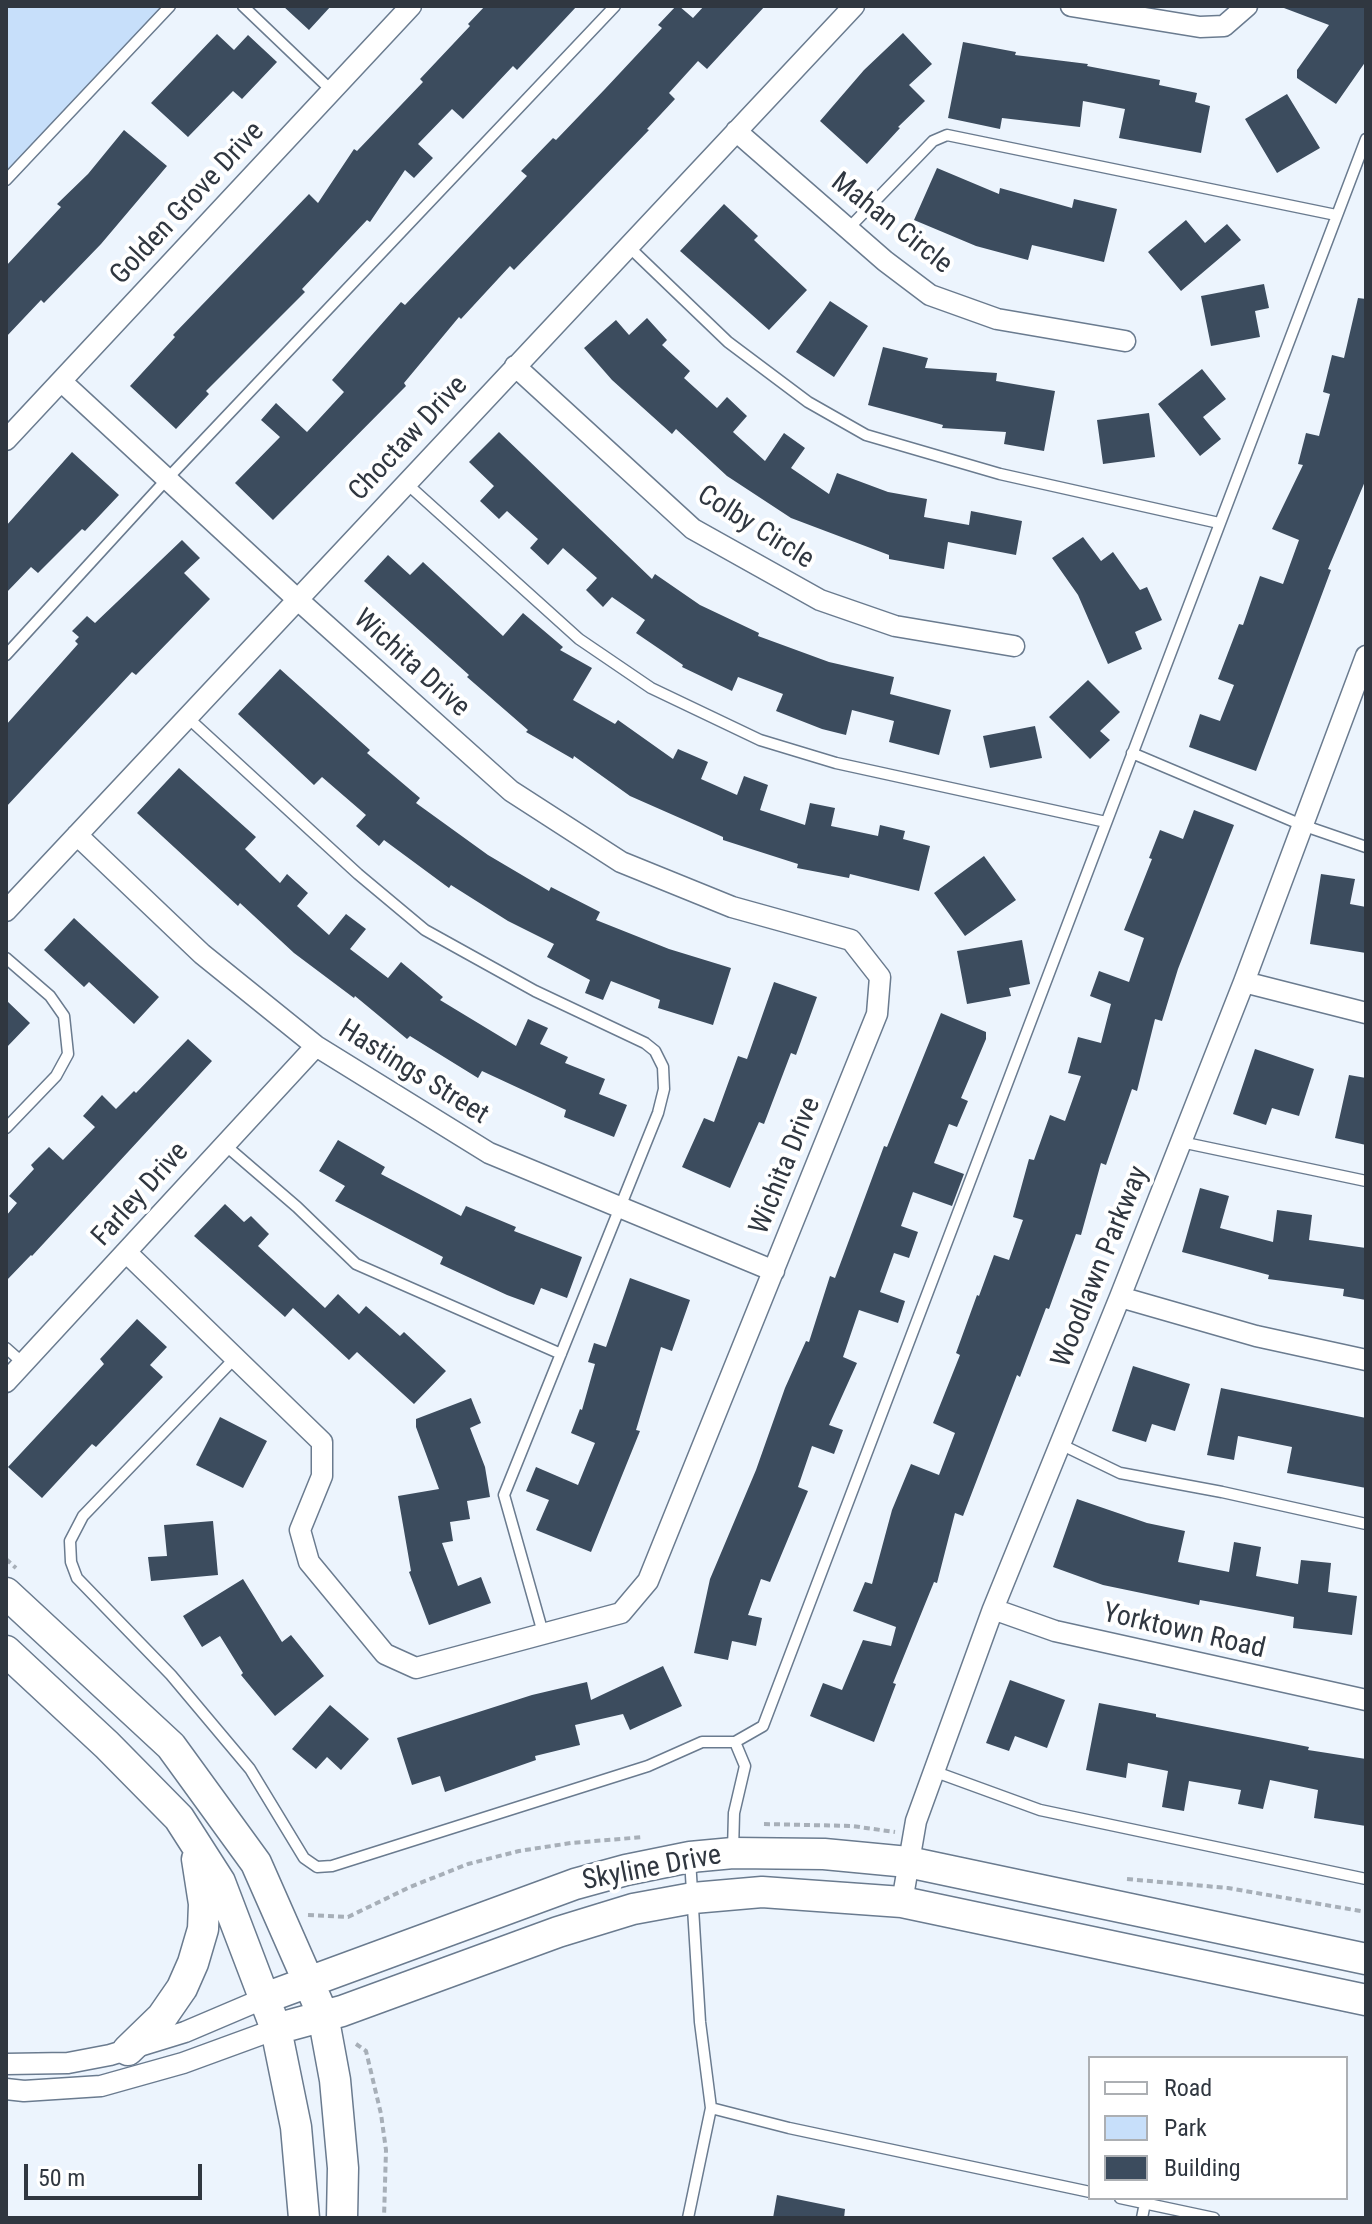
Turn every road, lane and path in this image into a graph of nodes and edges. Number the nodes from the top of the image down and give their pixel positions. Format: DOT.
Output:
graph roads {
  1 [pos="170,6"];
  2 [pos="243,6"];
  3 [pos="411,6"];
  4 [pos="615,6"];
  5 [pos="854,6"];
  6 [pos="1071,6"];
  7 [pos="1247,6"];
  8 [pos="332,91"];
  9 [pos="736,131"];
  10 [pos="1366,139"];
  11 [pos="6,180"];
  12 [pos="1336,215"];
  13 [pos="848,229"];
  14 [pos="628,246"];
  15 [pos="1125,341"];
  16 [pos="515,366"];
  17 [pos="61,381"];
  18 [pos="6,440"];
  19 [pos="167,479"];
  20 [pos="406,483"];
  21 [pos="1219,523"];
  22 [pos="297,599"];
  23 [pos="1014,646"];
  24 [pos="6,655"];
  25 [pos="1366,656"];
  26 [pos="187,717"];
  27 [pos="1132,753"];
  28 [pos="1106,822"];
  29 [pos="1302,825"];
  30 [pos="77,835"];
  31 [pos="1366,847"];
  32 [pos="6,911"];
  33 [pos="6,958"];
  34 [pos="1244,982"];
  35 [pos="1366,1013"];
  36 [pos="316,1046"];
  37 [pos="6,1128"];
  38 [pos="1181,1142"];
  39 [pos="225,1145"];
  40 [pos="1366,1181"];
  41 [pos="620,1207"];
  42 [pos="127,1253"];
  43 [pos="774,1271"];
  44 [pos="1120,1297"];
  45 [pos="6,1348"];
  46 [pos="561,1354"];
  47 [pos="236,1357"];
  48 [pos="1366,1360"];
  49 [pos="24,1364"];
  50 [pos="6,1382"];
  51 [pos="1060,1444"];
  52 [pos="1366,1524"];
  53 [pos="6,1559"];
  54 [pos="11,1581"];
  55 [pos="993,1609"];
  56 [pos="543,1633"];
  57 [pos="6,1651"];
  58 [pos="1366,1700"];
  59 [pos="735,1742"];
  60 [pos="933,1771"];
  61 [pos="651,1836"];
  62 [pos="733,1839"];
  63 [pos="194,1841"];
  64 [pos="910,1848"];
  65 [pos="690,1857"];
  66 [pos="1125,1878"];
  67 [pos="1366,1879"];
  68 [pos="693,1898"];
  69 [pos="902,1902"];
  70 [pos="1366,1912"];
  71 [pos="302,1915"];
  72 [pos="1366,1959"];
  73 [pos="310,1981"];
  74 [pos="265,1998"];
  75 [pos="1366,2000"];
  76 [pos="323,2015"];
  77 [pos="276,2029"];
  78 [pos="353,2042"];
  79 [pos="128,2050"];
  80 [pos="6,2064"];
  81 [pos="6,2089"];
  82 [pos="711,2108"];
  83 [pos="1088,2192"];
  84 [pos="1130,2200"];
  85 [pos="1145,2203"];
  86 [pos="304,2218"];
  87 [pos="342,2218"];
  88 [pos="384,2218"];
  89 [pos="688,2218"];
  90 [pos="1142,2218"];
  91 [pos="1214,2218"];
  1 -- 11 [label="lane"];
  2 -- 8 [label="lane"];
  3 -- 8 [label="street, Golden Grove Drive"];
  4 -- 19 [label="lane"];
  5 -- 9 [label="street, Choctaw Drive"];
  6 -- 7 [label="street"];
  8 -- 17 [label="street, Golden Grove Drive"];
  9 -- 13 [label="street, Mahan Circle"];
  9 -- 14 [label="street, Choctaw Drive"];
  10 -- 12 [label="lane"];
  12 -- 13 [label="lane"];
  12 -- 21 [label="lane"];
  13 -- 15 [label="street, Mahan Circle"];
  14 -- 16 [label="street, Choctaw Drive"];
  14 -- 21 [label="lane"];
  16 -- 20 [label="street, Choctaw Drive"];
  16 -- 23 [label="street, Colby Circle"];
  17 -- 18 [label="street, Golden Grove Drive"];
  17 -- 19 [label="street, Wichita Drive"];
  19 -- 22 [label="street, Wichita Drive"];
  19 -- 24 [label="lane"];
  20 -- 22 [label="street, Choctaw Drive"];
  20 -- 28 [label="lane"];
  21 -- 27 [label="lane"];
  22 -- 26 [label="street, Choctaw Drive"];
  22 -- 43 [label="street, Wichita Drive"];
  25 -- 29 [label="street, Woodlawn Parkway"];
  26 -- 30 [label="street, Choctaw Drive"];
  26 -- 41 [label="lane"];
  27 -- 28 [label="lane"];
  27 -- 29 [label="lane"];
  28 -- 59 [label="lane"];
  29 -- 31 [label="lane"];
  29 -- 34 [label="street, Woodlawn Parkway"];
  30 -- 32 [label="street, Choctaw Drive"];
  30 -- 36 [label="street, Hastings Street"];
  33 -- 37 [label="lane"];
  34 -- 35 [label="street"];
  34 -- 38 [label="street, Woodlawn Parkway"];
  36 -- 39 [label="street, Farley Drive"];
  36 -- 41 [label="street, Hastings Street"];
  38 -- 40 [label="lane"];
  38 -- 44 [label="street, Woodlawn Parkway"];
  39 -- 42 [label="street, Farley Drive"];
  39 -- 46 [label="lane"];
  41 -- 43 [label="street, Hastings Street"];
  41 -- 46 [label="lane"];
  42 -- 47 [label="street, Wichita Drive"];
  42 -- 49 [label="street, Farley Drive"];
  43 -- 56 [label="street, Wichita Drive"];
  44 -- 48 [label="street"];
  44 -- 51 [label="street, Woodlawn Parkway"];
  45 -- 49 [label="lane"];
  46 -- 56 [label="lane"];
  47 -- 56 [label="street, Wichita Drive"];
  47 -- 59 [label="lane"];
  49 -- 50 [label="street, Farley Drive"];
  51 -- 52 [label="lane"];
  51 -- 55 [label="street, Woodlawn Parkway"];
  53 -- 54 [label="path"];
  54 -- 73 [label="main road"];
  55 -- 58 [label="street, Yorktown Road"];
  55 -- 60 [label="street, Woodlawn Parkway"];
  57 -- 63 [label="main road"];
  59 -- 62 [label="lane"];
  60 -- 64 [label="street, Woodlawn Parkway"];
  60 -- 67 [label="lane"];
  61 -- 71 [label="path"];
  62 -- 64 [label="main road, Skyline Drive"];
  62 -- 64 [label="path"];
  62 -- 65 [label="main road, Skyline Drive"];
  63 -- 74 [label="main road"];
  63 -- 79 [label="main road"];
  64 -- 69 [label="street, Woodlawn Parkway"];
  64 -- 72 [label="main road, Skyline Drive"];
  65 -- 68 [label="lane"];
  65 -- 73 [label="main road, Skyline Drive"];
  66 -- 70 [label="path"];
  68 -- 69 [label="main road, Skyline Drive"];
  68 -- 76 [label="main road, Skyline Drive"];
  68 -- 82 [label="lane"];
  69 -- 75 [label="main road, Skyline Drive"];
  73 -- 74 [label="main road, Skyline Drive"];
  73 -- 76 [label="main road"];
  74 -- 77 [label="main road"];
  74 -- 79 [label="street, Skyline Drive"];
  76 -- 77 [label="main road, Skyline Drive"];
  76 -- 87 [label="main road"];
  77 -- 81 [label="street, Skyline Drive"];
  77 -- 86 [label="main road"];
  78 -- 88 [label="path"];
  79 -- 80 [label="street, Skyline Drive"];
  82 -- 83 [label="lane"];
  82 -- 89 [label="lane"];
  84 -- 85 [label="lane"];
  85 -- 90 [label="lane"];
  85 -- 91 [label="lane"];
}
